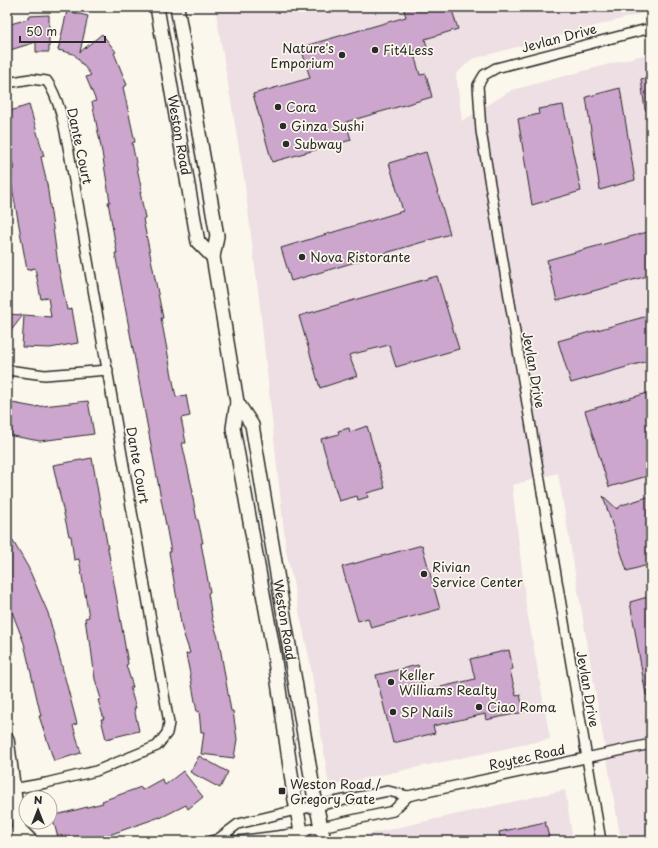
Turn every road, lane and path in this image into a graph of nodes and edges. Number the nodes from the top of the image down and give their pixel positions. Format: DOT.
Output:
graph roads {
  1 [pos="157,7"];
  2 [pos="177,7"];
  3 [pos="651,28"];
  4 [pos="7,83"];
  5 [pos="213,257"];
  6 [pos="7,370"];
  7 [pos="108,370"];
  8 [pos="237,402"];
  9 [pos="7,739"];
  10 [pos="651,744"];
  11 [pos="587,757"];
  12 [pos="11,790"];
  13 [pos="408,796"];
  14 [pos="317,806"];
  15 [pos="296,810"];
  16 [pos="322,826"];
  17 [pos="18,828"];
  18 [pos="20,830"];
  19 [pos="302,836"];
  20 [pos="215,840"];
  21 [pos="10,841"];
  22 [pos="30,841"];
  23 [pos="237,841"];
  24 [pos="324,841"];
  25 [pos="601,841"];
  1 -- 5 [label="main road, Weston Road"];
  2 -- 5 [label="main road, Weston Road"];
  3 -- 11 [label="street, Jevlan Drive"];
  4 -- 7 [label="street, Dante Court"];
  5 -- 8 [label="main road, Weston Road"];
  6 -- 7 [label="street"];
  7 -- 12 [label="street, Dante Court"];
  8 -- 14 [label="main road, Weston Road"];
  8 -- 15 [label="main road, Weston Road"];
  9 -- 12 [label="main road"];
  10 -- 11 [label="street, Roytec Road"];
  11 -- 13 [label="street, Roytec Road"];
  11 -- 25 [label="street, Jevlan Drive"];
  12 -- 17 [label="main road"];
  13 -- 14 [label="street, Roytec Road"];
  13 -- 16 [label="street"];
  14 -- 15 [label="street, Roytec Road"];
  14 -- 16 [label="main road, Weston Road"];
  15 -- 19 [label="main road, Weston Road"];
  15 -- 20 [label="street, Roytec Road"];
  16 -- 19 [label="street"];
  16 -- 24 [label="main road, Weston Road"];
  17 -- 21 [label="main road"];
  18 -- 22 [label="main road"];
  19 -- 23 [label="street"];
  20 -- 23 [label="street"];
}
